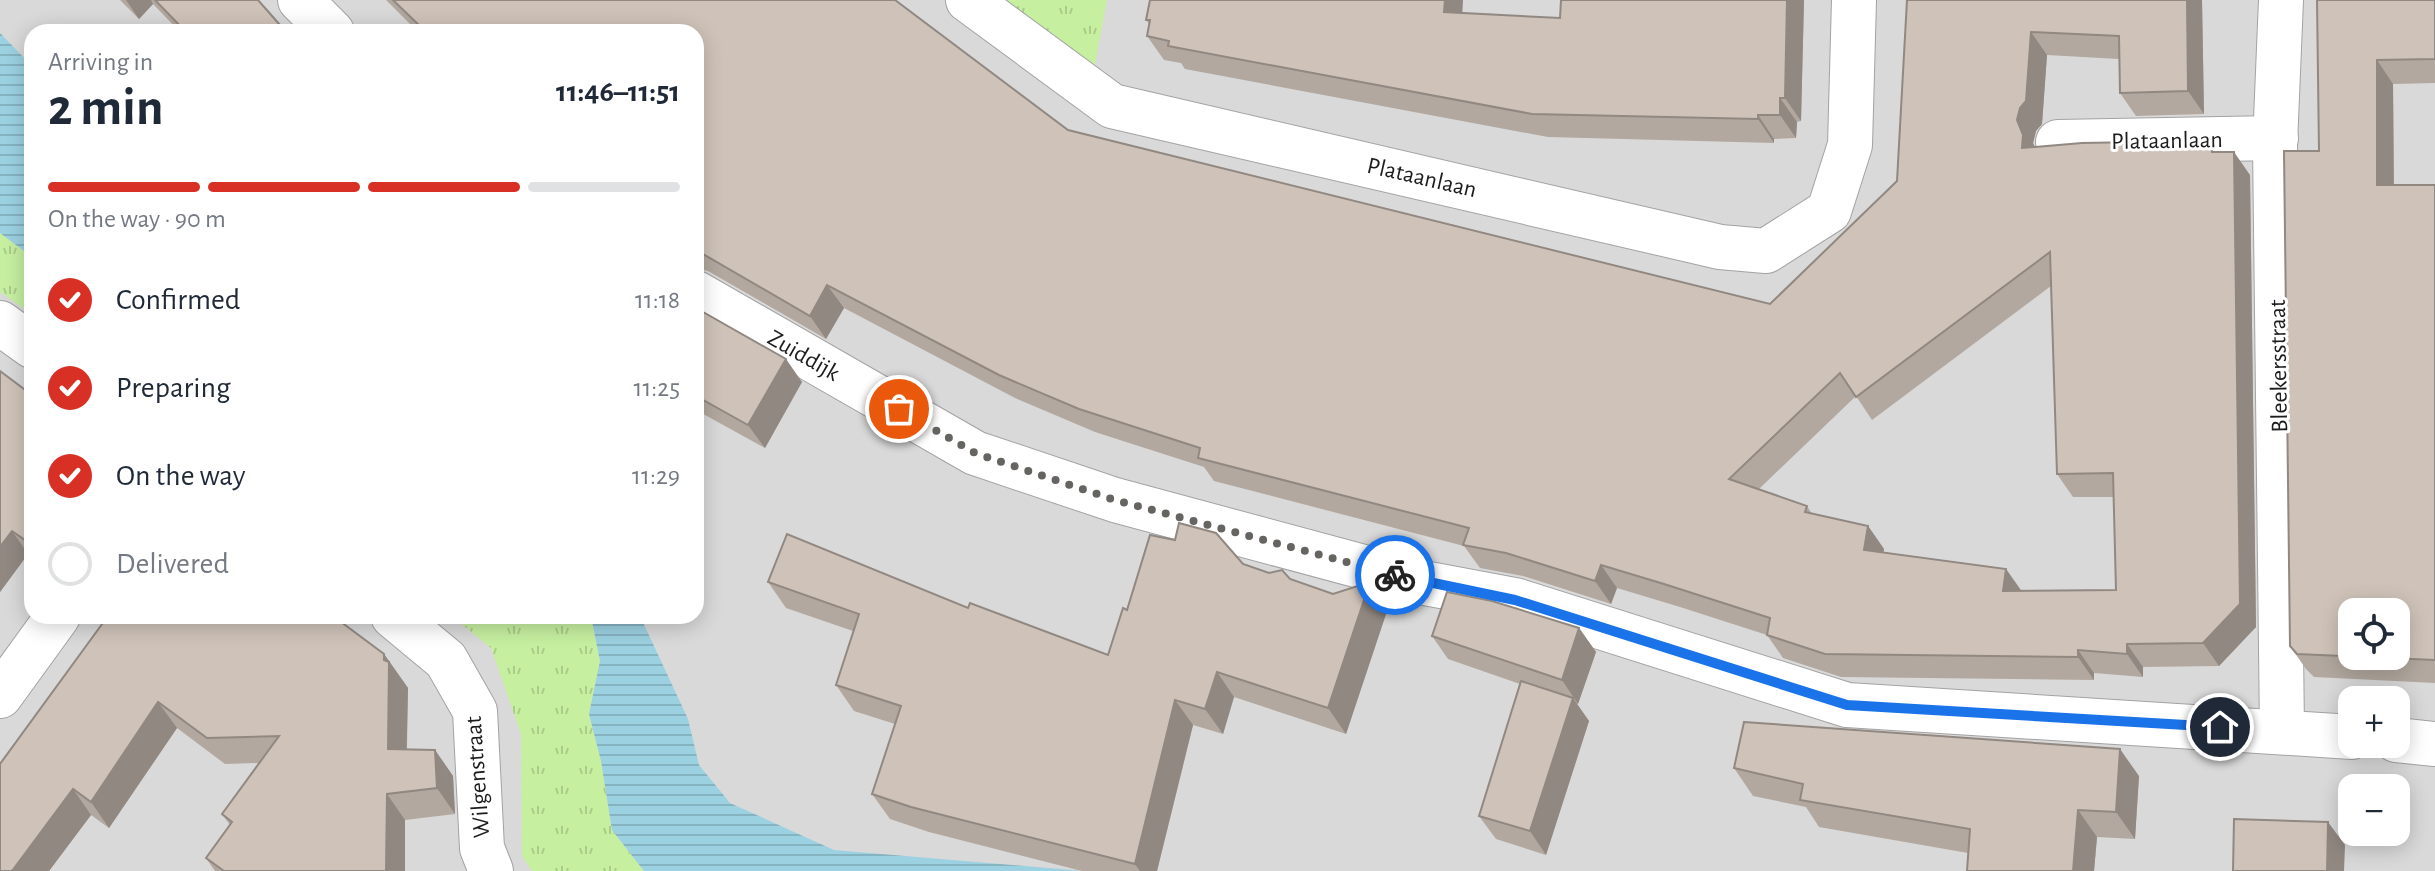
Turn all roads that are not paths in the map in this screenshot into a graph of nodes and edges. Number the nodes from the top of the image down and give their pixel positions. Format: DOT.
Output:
graph roads {
  1 [pos="300,0"];
  2 [pos="968,0"];
  3 [pos="1854,0"];
  4 [pos="2281,0"];
  5 [pos="324,24"];
  6 [pos="2276,138"];
  7 [pos="2058,142"];
  8 [pos="704,298"];
  9 [pos="0,323"];
  10 [pos="24,340"];
  11 [pos="52,624"];
  12 [pos="403,624"];
  13 [pos="0,696"];
  14 [pos="2282,731"];
  15 [pos="2338,736"];
  16 [pos="2410,741"];
  17 [pos="2435,744"];
  18 [pos="491,871"];
  1 -- 5 [label="street"];
  2 -- 3 [label="street, Plataanlaan"];
  4 -- 6 [label="street, Bleekersstraat"];
  6 -- 7 [label="street, Plataanlaan"];
  6 -- 14 [label="street, Bleekersstraat"];
  8 -- 14 [label="street, Zuiddijk"];
  9 -- 10 [label="street"];
  11 -- 13 [label="street"];
  12 -- 18 [label="street, Wilgenstraat"];
  14 -- 15 [label="street, Zuiddijk"];
  16 -- 17 [label="street"];
}
